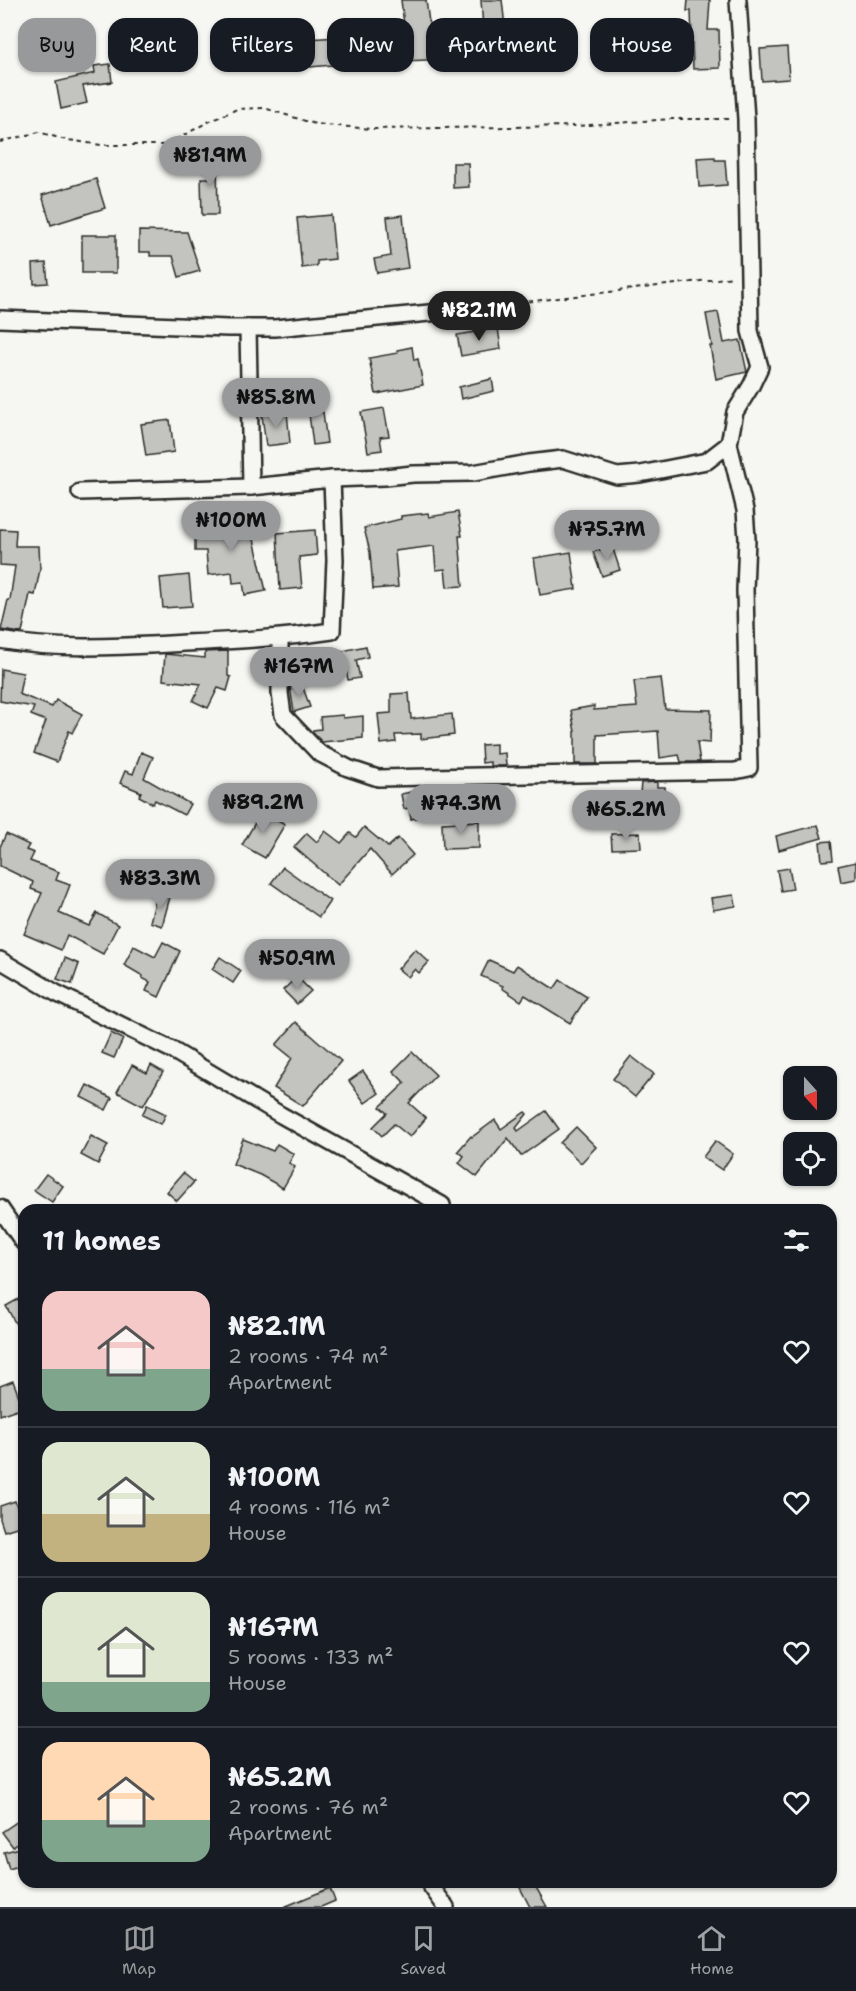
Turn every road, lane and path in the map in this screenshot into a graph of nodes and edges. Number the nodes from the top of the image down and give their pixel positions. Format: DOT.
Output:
graph roads {
  1 [pos="738,0"];
  2 [pos="746,119"];
  3 [pos="0,142"];
  4 [pos="749,275"];
  5 [pos="460,310"];
  6 [pos="0,319"];
  7 [pos="248,328"];
  8 [pos="729,444"];
  9 [pos="332,479"];
  10 [pos="251,487"];
  11 [pos="80,492"];
  12 [pos="280,639"];
  13 [pos="0,640"];
  14 [pos="0,960"];
  15 [pos="440,1204"];
  16 [pos="0,1208"];
  17 [pos="18,1234"];
  18 [pos="432,1888"];
  19 [pos="446,1907"];
  1 -- 2 [label="street"];
  2 -- 3 [label="path"];
  2 -- 4 [label="street"];
  4 -- 5 [label="path"];
  4 -- 8 [label="street"];
  5 -- 7 [label="street"];
  6 -- 7 [label="street"];
  7 -- 10 [label="street"];
  8 -- 9 [label="street"];
  8 -- 12 [label="street"];
  9 -- 10 [label="street"];
  9 -- 12 [label="street"];
  10 -- 11 [label="street"];
  12 -- 13 [label="street"];
  14 -- 15 [label="street"];
  16 -- 17 [label="street"];
  18 -- 19 [label="street"];
}
